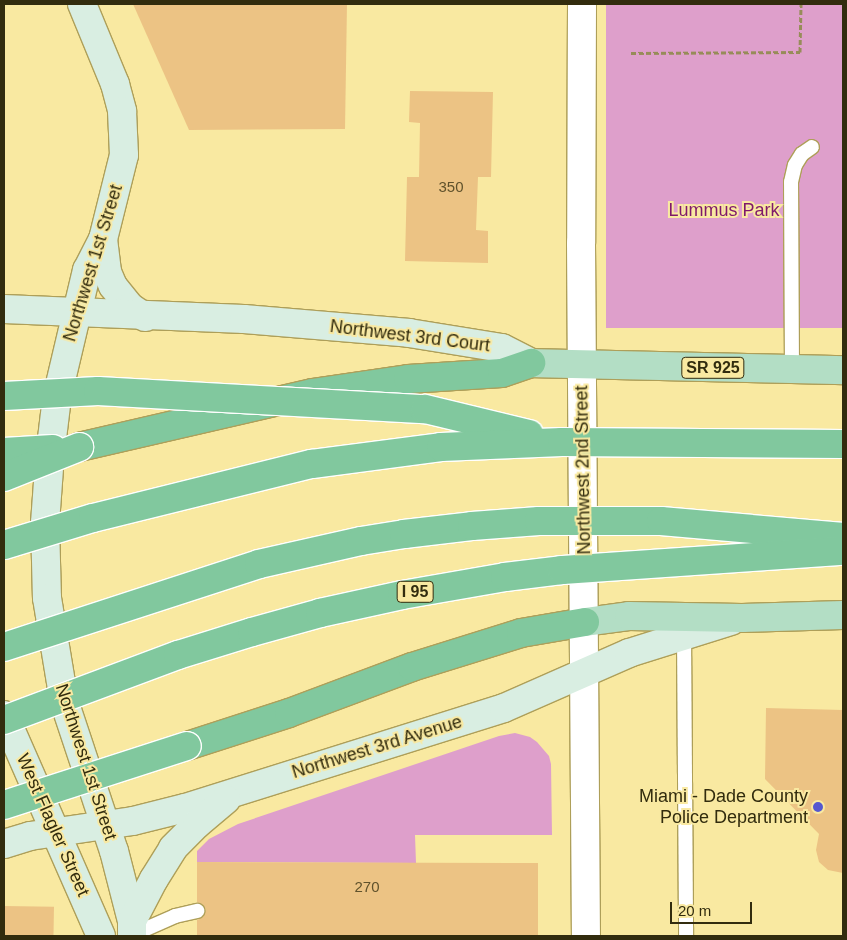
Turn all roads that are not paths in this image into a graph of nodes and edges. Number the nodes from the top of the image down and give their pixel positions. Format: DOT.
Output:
graph roads {
  1 [pos="82,4"];
  2 [pos="582,4"];
  3 [pos="812,147"];
  4 [pos="103,239"];
  5 [pos="4,309"];
  6 [pos="77,313"];
  7 [pos="145,316"];
  8 [pos="531,363"];
  9 [pos="582,365"];
  10 [pos="792,369"];
  11 [pos="843,370"];
  12 [pos="4,396"];
  13 [pos="562,442"];
  14 [pos="843,444"];
  15 [pos="79,447"];
  16 [pos="4,452"];
  17 [pos="4,477"];
  18 [pos="843,537"];
  19 [pos="4,544"];
  20 [pos="843,551"];
  21 [pos="843,615"];
  22 [pos="742,618"];
  23 [pos="585,622"];
  24 [pos="684,634"];
  25 [pos="4,648"];
  26 [pos="586,674"];
  27 [pos="4,715"];
  28 [pos="4,720"];
  29 [pos="236,791"];
  30 [pos="4,805"];
  31 [pos="106,823"];
  32 [pos="56,832"];
  33 [pos="4,844"];
  34 [pos="197,911"];
  35 [pos="132,931"];
  36 [pos="101,936"];
  37 [pos="586,936"];
  38 [pos="686,936"];
  1 -- 4 [label="main road, Northwest 1st Street"];
  2 -- 9 [label="street, Northwest 2nd Street"];
  3 -- 10 [label="lane"];
  4 -- 6 [label="main road, Northwest 1st Street"];
  4 -- 7 [label="main road"];
  5 -- 6 [label="main road, Northwest 3rd Court / SR 925"];
  6 -- 7 [label="main road, Northwest 3rd Court / SR 925"];
  6 -- 31 [label="main road, Northwest 1st Street"];
  7 -- 8 [label="main road, Northwest 3rd Court / SR 925"];
  8 -- 9 [label="main road, Northwest 3rd Court / SR 925"];
  8 -- 15 [label="highway"];
  9 -- 10 [label="main road, Northwest 3rd Court / SR 925"];
  9 -- 23 [label="street, Northwest 2nd Street"];
  10 -- 11 [label="main road, Northwest 3rd Court / SR 925"];
  12 -- 13 [label="highway, bridge"];
  13 -- 14 [label="highway, bridge"];
  13 -- 19 [label="highway, bridge"];
  15 -- 16 [label="highway, bridge"];
  15 -- 17 [label="highway, bridge"];
  18 -- 25 [label="highway, bridge"];
  20 -- 28 [label="highway, I 95, bridge"];
  21 -- 22 [label="main road, Northwest 3rd Avenue"];
  22 -- 23 [label="main road, Northwest 3rd Avenue"];
  22 -- 24 [label="main road, Northwest 3rd Avenue"];
  23 -- 26 [label="street, Northwest 2nd Street"];
  23 -- 30 [label="highway, bridge"];
  24 -- 26 [label="main road, Northwest 3rd Avenue"];
  24 -- 38 [label="lane"];
  26 -- 29 [label="main road, Northwest 3rd Avenue"];
  26 -- 37 [label="street, Northwest 2nd Street"];
  27 -- 32 [label="main road, West Flagler Street"];
  29 -- 31 [label="main road, Northwest 3rd Avenue"];
  29 -- 35 [label="main road"];
  31 -- 32 [label="main road, Northwest 3rd Avenue"];
  31 -- 35 [label="main road, Northwest 1st Street"];
  32 -- 33 [label="main road, Northwest 3rd Avenue"];
  32 -- 36 [label="main road, West Flagler Street"];
  34 -- 35 [label="lane"];
}
